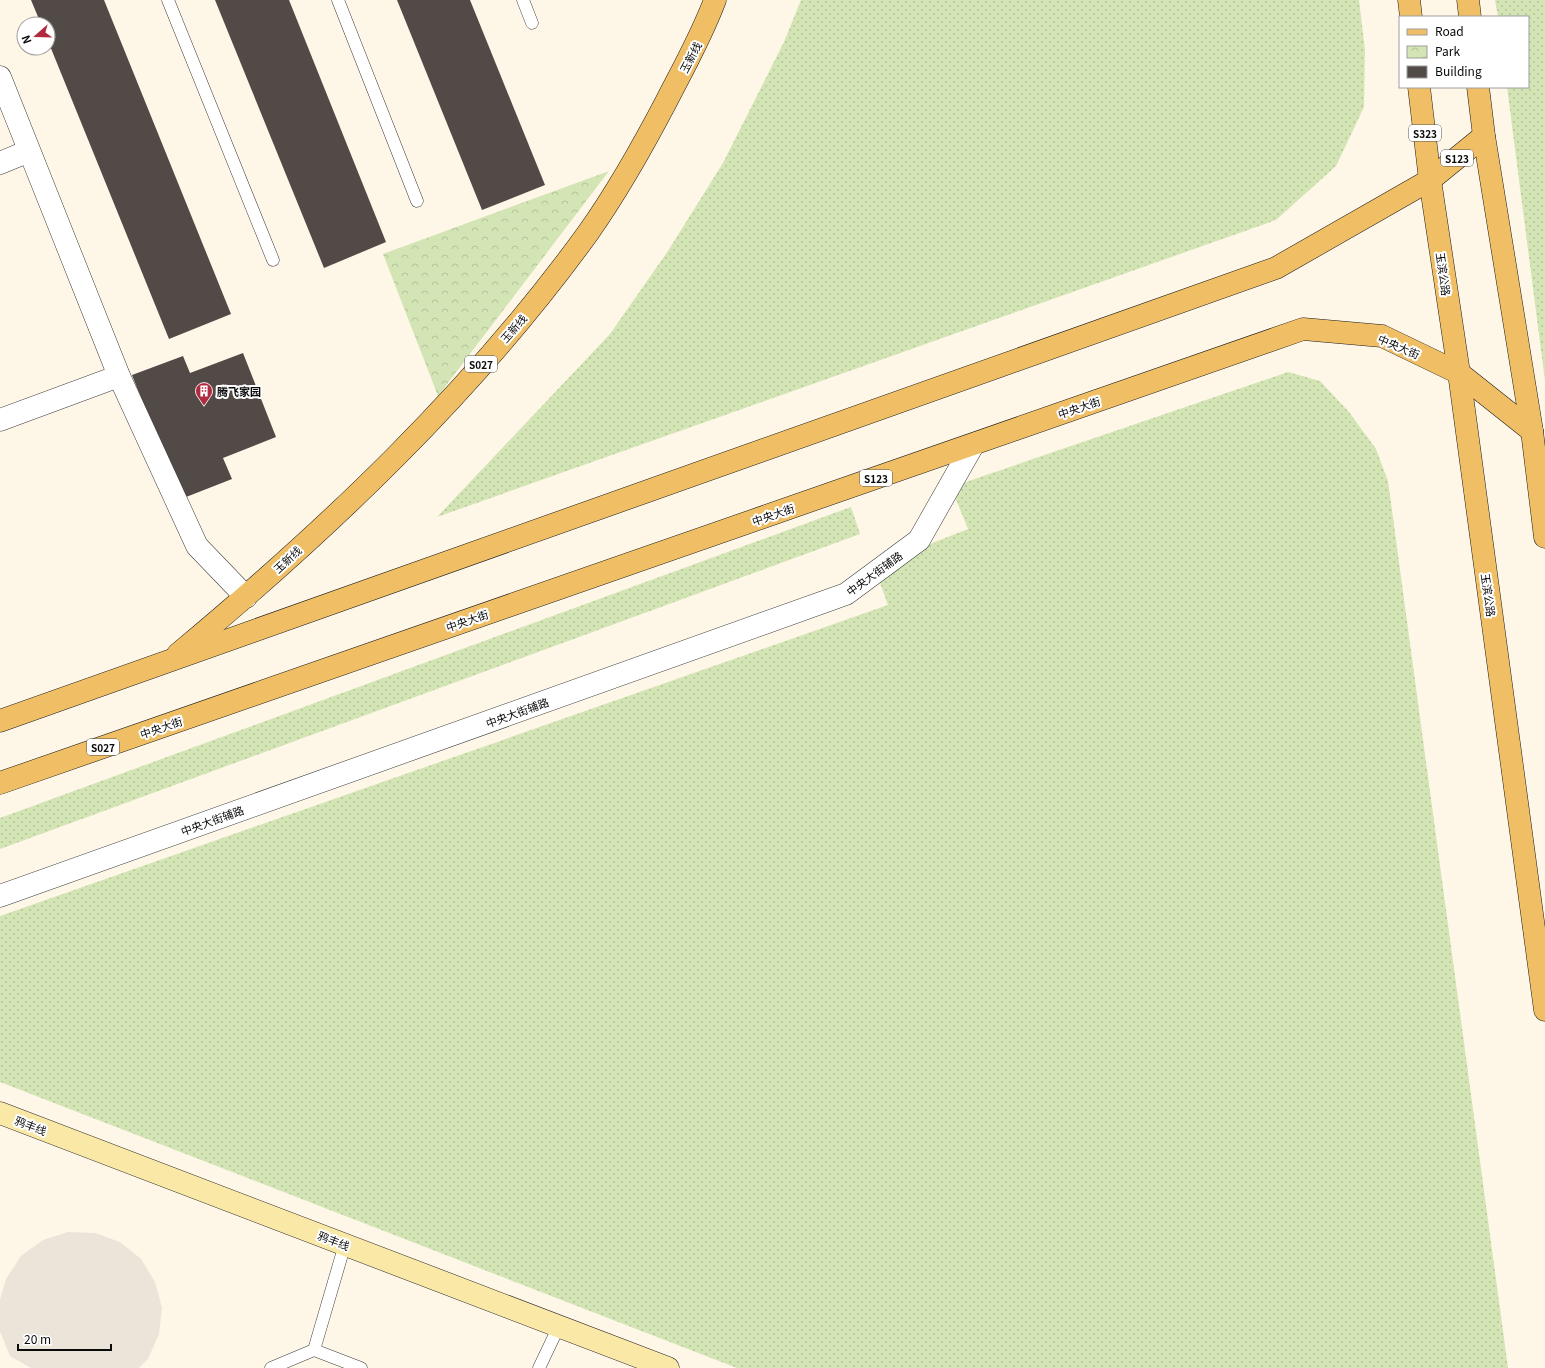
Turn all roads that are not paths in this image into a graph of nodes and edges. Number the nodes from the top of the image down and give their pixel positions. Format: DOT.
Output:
graph roads {
  1 [pos="168,0"];
  2 [pos="338,0"];
  3 [pos="523,0"];
  4 [pos="715,0"];
  5 [pos="1409,0"];
  6 [pos="1468,0"];
  7 [pos="1411,16"];
  8 [pos="1470,16"];
  9 [pos="532,23"];
  10 [pos="0,77"];
  11 [pos="1419,88"];
  12 [pos="1478,88"];
  13 [pos="1484,136"];
  14 [pos="29,151"];
  15 [pos="0,163"];
  16 [pos="1430,180"];
  17 [pos="417,201"];
  18 [pos="273,260"];
  19 [pos="1459,374"];
  20 [pos="119,376"];
  21 [pos="0,420"];
  22 [pos="1532,431"];
  23 [pos="973,445"];
  24 [pos="1545,537"];
  25 [pos="246,597"];
  26 [pos="166,664"];
  27 [pos="206,711"];
  28 [pos="0,721"];
  29 [pos="0,783"];
  30 [pos="0,896"];
  31 [pos="1545,1010"];
  32 [pos="0,1113"];
  33 [pos="345,1244"];
  34 [pos="560,1326"];
  35 [pos="314,1350"];
  36 [pos="271,1368"];
  37 [pos="361,1368"];
  38 [pos="539,1368"];
  39 [pos="668,1368"];
  1 -- 18 [label="lane"];
  2 -- 17 [label="lane"];
  3 -- 9 [label="lane"];
  4 -- 25 [label="main road, 玉新线 / S027"];
  5 -- 7 [label="main road"];
  6 -- 8 [label="main road"];
  10 -- 14 [label="street"];
  11 -- 16 [label="main road, S323"];
  12 -- 13 [label="main road"];
  13 -- 16 [label="main road, S123"];
  13 -- 22 [label="main road"];
  14 -- 15 [label="street"];
  14 -- 20 [label="street"];
  16 -- 19 [label="main road, 玉滨公路"];
  16 -- 26 [label="main road, S123"];
  19 -- 22 [label="main road, 中央大街 / S123"];
  19 -- 23 [label="main road, 中央大街 / S123"];
  19 -- 31 [label="main road, 玉滨公路"];
  20 -- 21 [label="street"];
  20 -- 25 [label="street"];
  22 -- 24 [label="main road"];
  23 -- 27 [label="main road, 中央大街 / S123"];
  23 -- 30 [label="street, 中央大街辅路"];
  25 -- 26 [label="main road, 玉新线 / S027"];
  26 -- 28 [label="main road, S027"];
  27 -- 29 [label="main road, 中央大街 / S027"];
  32 -- 33 [label="main road, 鸦丰线"];
  33 -- 34 [label="main road, 鸦丰线"];
  33 -- 35 [label="lane"];
  34 -- 38 [label="lane"];
  34 -- 39 [label="main road, 鸦丰线"];
  35 -- 36 [label="lane"];
  35 -- 37 [label="lane"];
}
